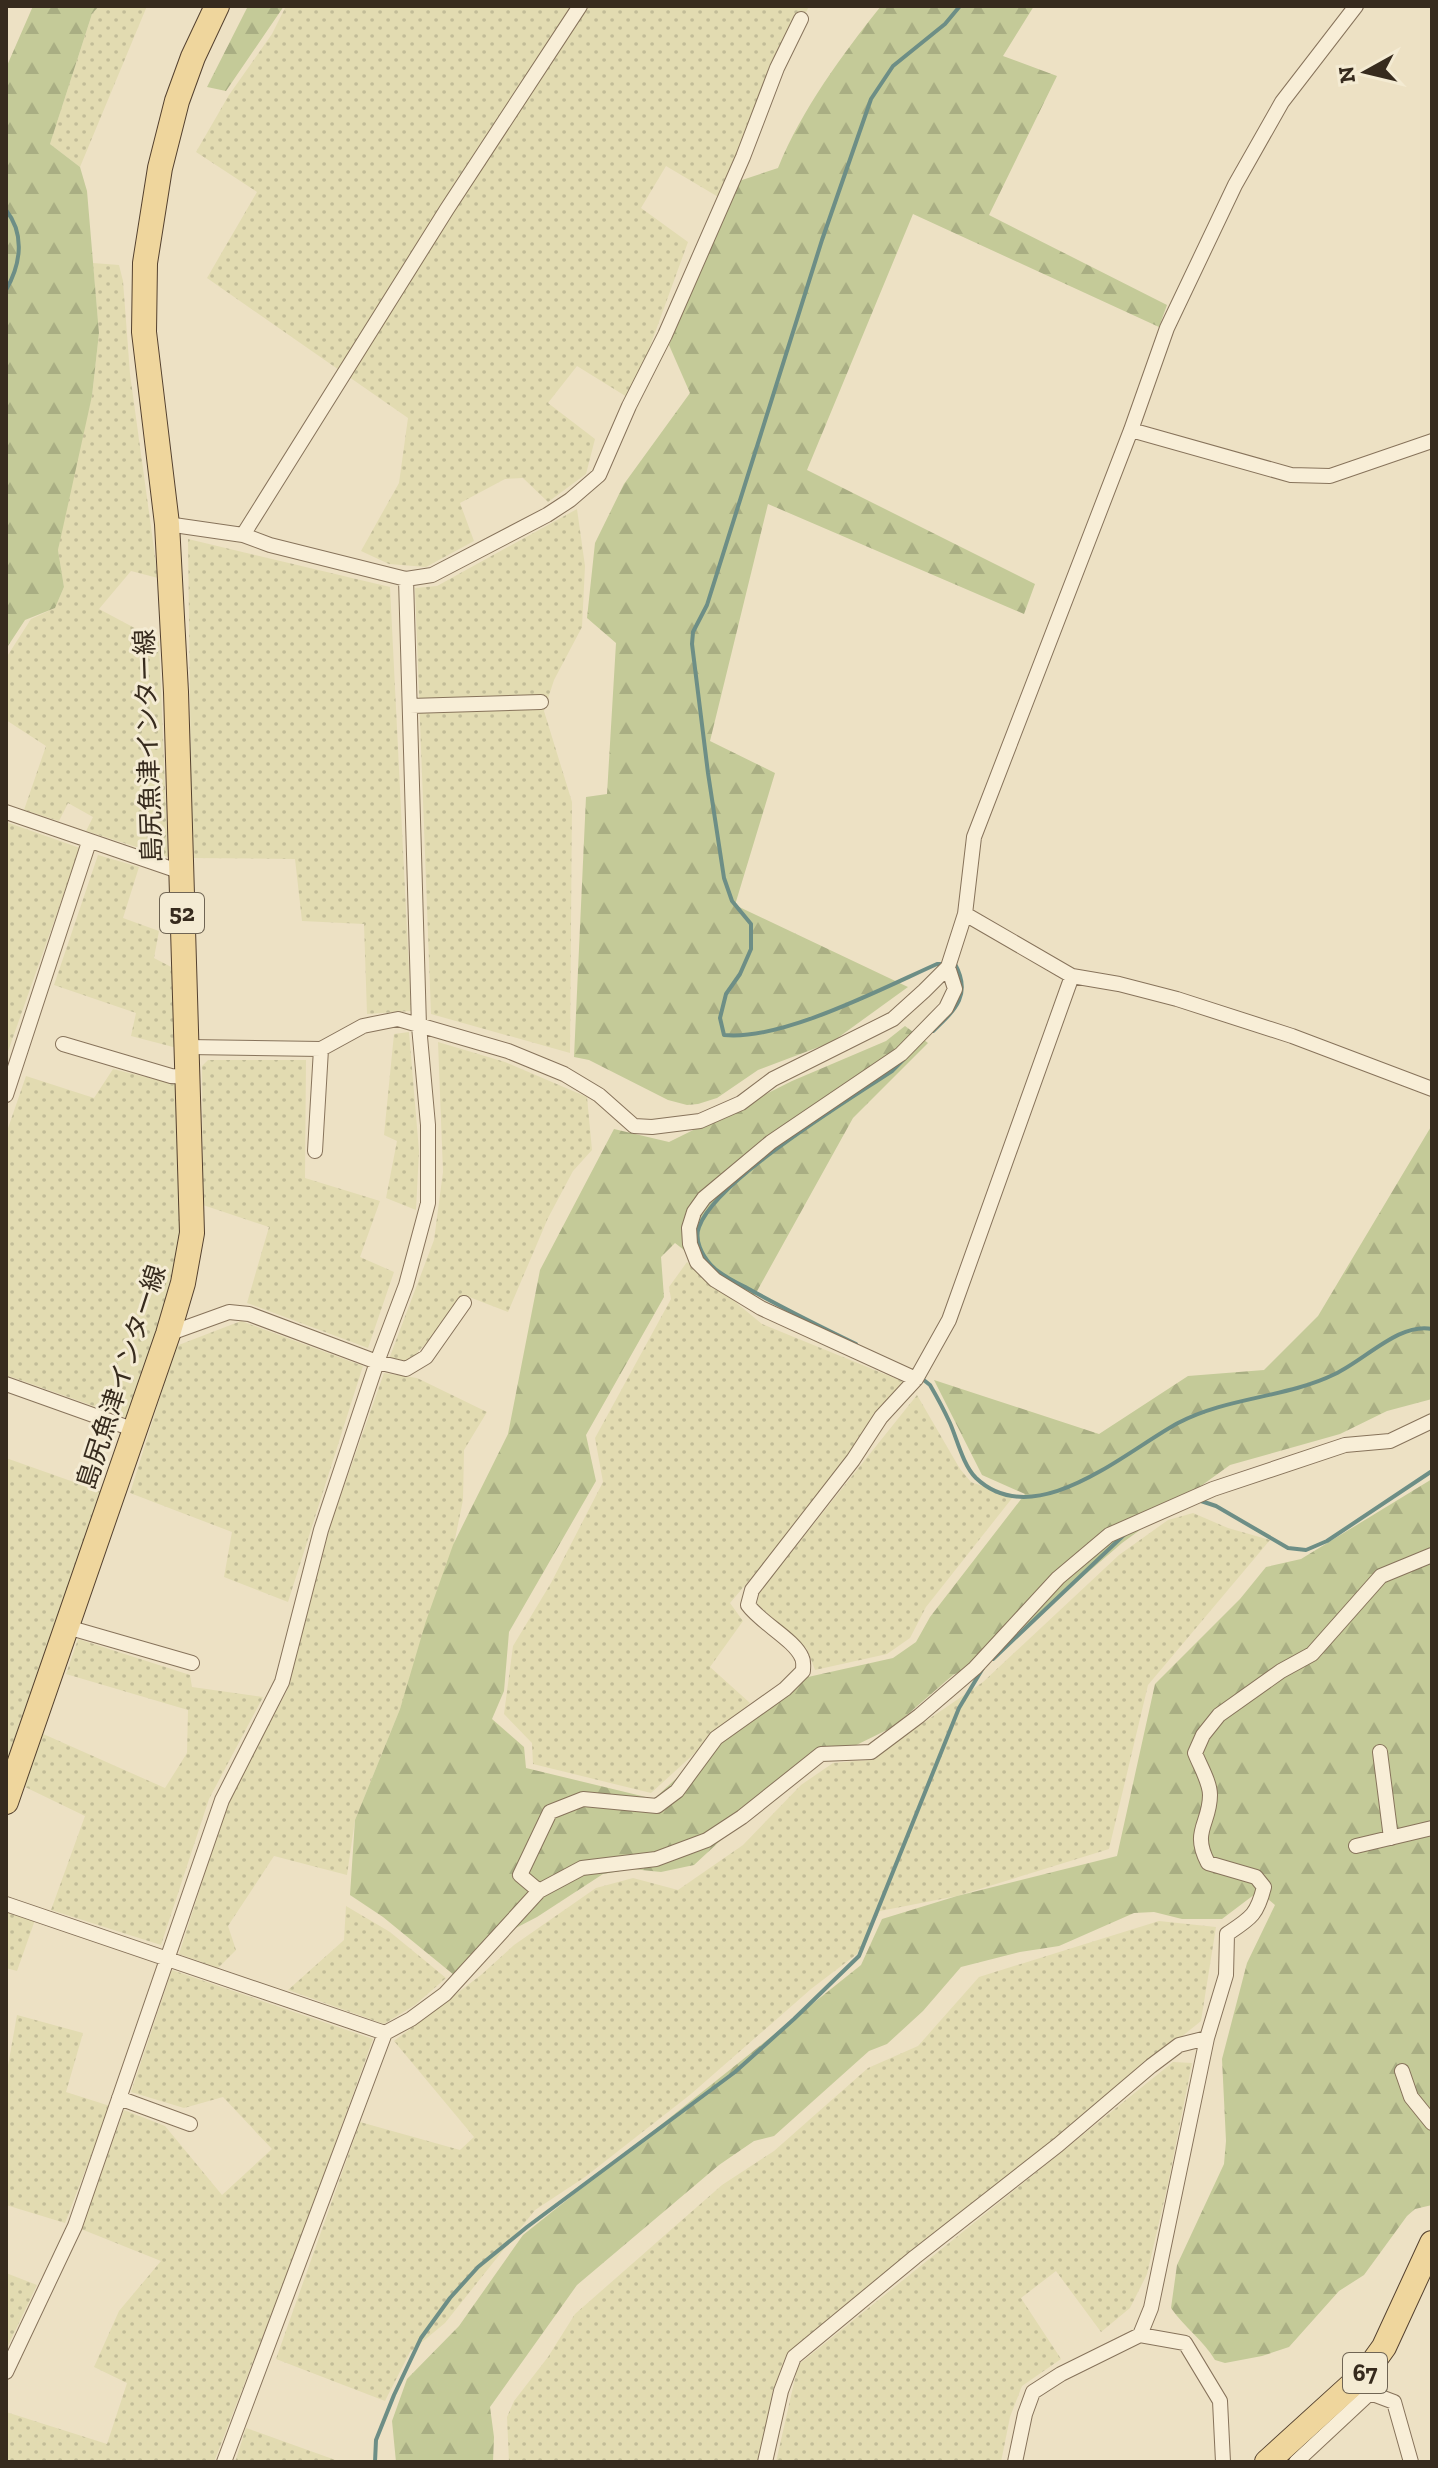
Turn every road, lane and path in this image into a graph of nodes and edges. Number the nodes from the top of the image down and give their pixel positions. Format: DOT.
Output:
graph roads {
  1 [pos="580,6"];
  2 [pos="1356,6"];
  3 [pos="221,7"];
  4 [pos="801,19"];
  5 [pos="1131,430"];
  6 [pos="1432,441"];
  7 [pos="167,524"];
  8 [pos="243,535"];
  9 [pos="406,579"];
  10 [pos="541,702"];
  11 [pos="410,706"];
  12 [pos="6,812"];
  13 [pos="89,842"];
  14 [pos="181,872"];
  15 [pos="965,914"];
  16 [pos="948,967"];
  17 [pos="1072,976"];
  18 [pos="419,1026"];
  19 [pos="63,1044"];
  20 [pos="188,1047"];
  21 [pos="321,1049"];
  22 [pos="189,1077"];
  23 [pos="1432,1089"];
  24 [pos="6,1095"];
  25 [pos="315,1151"];
  26 [pos="464,1303"];
  27 [pos="168,1334"];
  28 [pos="377,1362"];
  29 [pos="916,1379"];
  30 [pos="6,1384"];
  31 [pos="1432,1421"];
  32 [pos="135,1430"];
  33 [pos="1432,1555"];
  34 [pos="67,1627"];
  35 [pos="192,1663"];
  36 [pos="1380,1752"];
  37 [pos="6,1802"];
  38 [pos="1432,1828"];
  39 [pos="1391,1838"];
  40 [pos="1356,1846"];
  41 [pos="539,1891"];
  42 [pos="6,1904"];
  43 [pos="167,1959"];
  44 [pos="385,2033"];
  45 [pos="1207,2038"];
  46 [pos="1402,2071"];
  47 [pos="119,2098"];
  48 [pos="1432,2123"];
  49 [pos="190,2124"];
  50 [pos="1432,2243"];
  51 [pos="1140,2335"];
  52 [pos="6,2372"];
  53 [pos="1300,2461"];
  54 [pos="224,2462"];
  55 [pos="765,2462"];
  56 [pos="1015,2462"];
  57 [pos="1223,2462"];
  58 [pos="1267,2462"];
  59 [pos="1411,2462"];
  1 -- 8 [label="street"];
  2 -- 5 [label="street"];
  3 -- 7 [label="main road, 島尻魚津インター線 / 52"];
  4 -- 9 [label="street"];
  5 -- 6 [label="street"];
  5 -- 15 [label="street"];
  7 -- 8 [label="street"];
  7 -- 14 [label="main road, 島尻魚津インター線 / 52"];
  8 -- 9 [label="street"];
  9 -- 11 [label="street"];
  10 -- 11 [label="street"];
  11 -- 18 [label="street"];
  12 -- 13 [label="street"];
  13 -- 14 [label="street"];
  13 -- 24 [label="street"];
  14 -- 20 [label="main road, 島尻魚津インター線 / 52"];
  15 -- 16 [label="street"];
  15 -- 17 [label="street"];
  16 -- 18 [label="street"];
  16 -- 29 [label="street"];
  17 -- 23 [label="street"];
  17 -- 29 [label="street"];
  18 -- 21 [label="street"];
  18 -- 28 [label="street"];
  19 -- 22 [label="street"];
  20 -- 21 [label="street"];
  20 -- 22 [label="main road, 島尻魚津インター線 / 52"];
  21 -- 25 [label="street"];
  22 -- 27 [label="main road, 島尻魚津インター線 / 52"];
  26 -- 28 [label="street"];
  27 -- 28 [label="street"];
  27 -- 32 [label="main road, 島尻魚津インター線 / 52"];
  28 -- 43 [label="street"];
  29 -- 41 [label="street"];
  30 -- 32 [label="street"];
  31 -- 41 [label="street"];
  32 -- 34 [label="main road, 島尻魚津インター線 / 52"];
  33 -- 45 [label="street"];
  34 -- 35 [label="street"];
  34 -- 37 [label="main road, 島尻魚津インター線 / 52"];
  36 -- 39 [label="street"];
  38 -- 39 [label="street"];
  39 -- 40 [label="street"];
  41 -- 44 [label="street"];
  42 -- 43 [label="street"];
  43 -- 44 [label="street"];
  43 -- 47 [label="street"];
  44 -- 54 [label="street"];
  45 -- 51 [label="street"];
  45 -- 55 [label="street"];
  46 -- 48 [label="street"];
  47 -- 49 [label="street"];
  47 -- 52 [label="street"];
  50 -- 58 [label="main road, 67"];
  51 -- 56 [label="street"];
  51 -- 57 [label="street"];
  53 -- 59 [label="street"];
}
